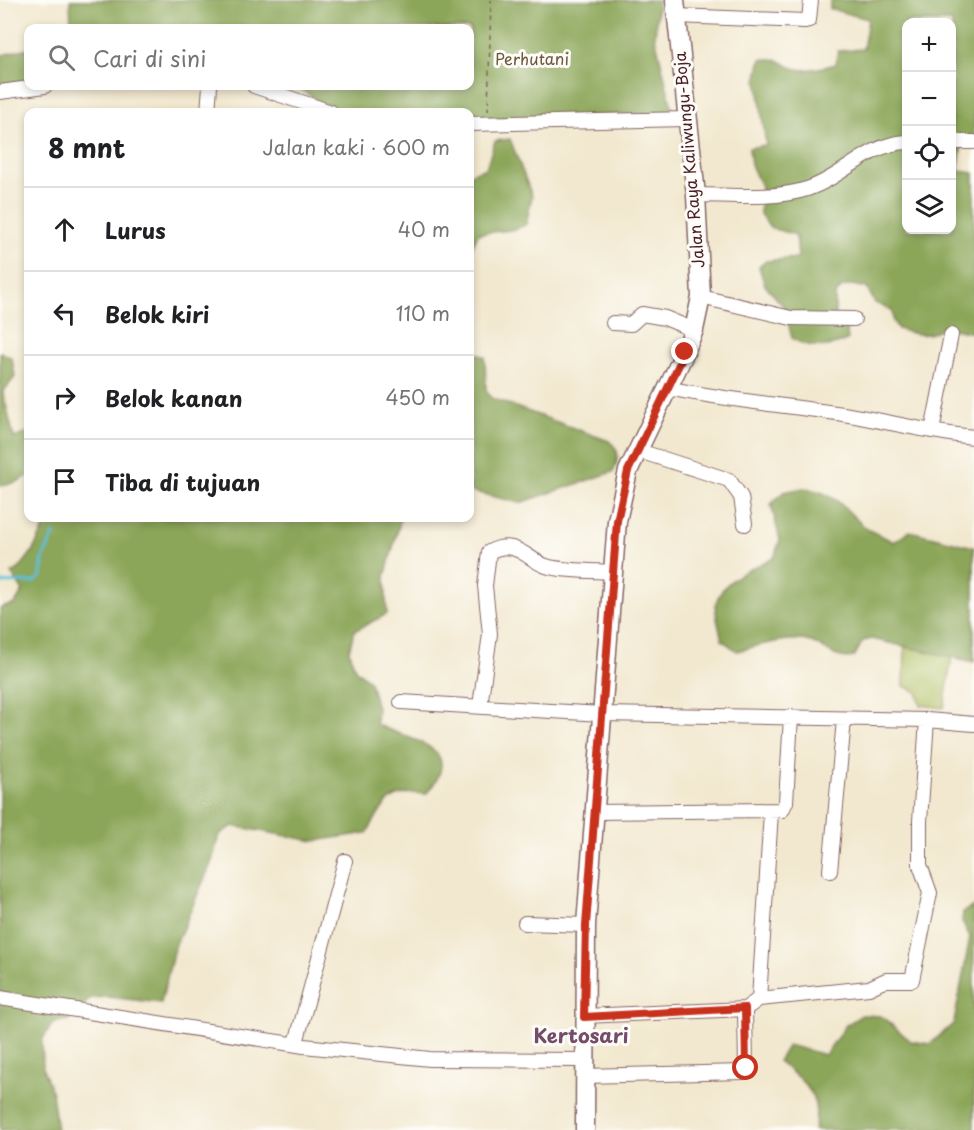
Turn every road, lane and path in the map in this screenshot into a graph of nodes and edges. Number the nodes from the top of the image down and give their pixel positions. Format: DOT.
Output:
graph roads {
  1 [pos="491,0"];
  2 [pos="811,0"];
  3 [pos="676,8"];
  4 [pos="24,89"];
  5 [pos="210,90"];
  6 [pos="265,90"];
  7 [pos="0,92"];
  8 [pos="208,108"];
  9 [pos="316,108"];
  10 [pos="686,119"];
  11 [pos="488,123"];
  12 [pos="474,124"];
  13 [pos="956,142"];
  14 [pos="974,142"];
  15 [pos="902,143"];
  16 [pos="696,195"];
  17 [pos="701,297"];
  18 [pos="854,319"];
  19 [pos="613,322"];
  20 [pos="694,330"];
  21 [pos="951,335"];
  22 [pos="667,388"];
  23 [pos="932,431"];
  24 [pos="974,436"];
  25 [pos="636,450"];
  26 [pos="745,524"];
  27 [pos="612,572"];
  28 [pos="401,702"];
  29 [pos="480,706"];
  30 [pos="602,714"];
  31 [pos="791,717"];
  32 [pos="844,720"];
  33 [pos="927,720"];
  34 [pos="974,724"];
  35 [pos="594,812"];
  36 [pos="771,812"];
  37 [pos="345,861"];
  38 [pos="830,871"];
  39 [pos="525,923"];
  40 [pos="586,925"];
  41 [pos="0,998"];
  42 [pos="759,999"];
  43 [pos="745,1008"];
  44 [pos="584,1017"];
  45 [pos="296,1043"];
  46 [pos="584,1068"];
  47 [pos="585,1130"];
  1 -- 11 [label="path"];
  2 -- 3 [label="street"];
  3 -- 10 [label="main road, Jalan Raya Kaliwungu-Boja"];
  4 -- 7 [label="street"];
  5 -- 8 [label="street"];
  6 -- 9 [label="street"];
  10 -- 11 [label="street"];
  10 -- 16 [label="main road, Jalan Raya Kaliwungu-Boja"];
  11 -- 12 [label="street"];
  13 -- 14 [label="street"];
  15 -- 16 [label="street"];
  16 -- 17 [label="main road, Jalan Raya Kaliwungu-Boja"];
  17 -- 18 [label="street"];
  17 -- 20 [label="main road, Jalan Raya Kaliwungu-Boja"];
  19 -- 20 [label="street"];
  20 -- 22 [label="main road, Jalan Raya Kaliwungu-Boja"];
  21 -- 23 [label="street"];
  22 -- 23 [label="street"];
  22 -- 25 [label="main road, Jalan Raya Kaliwungu-Boja"];
  23 -- 24 [label="street"];
  25 -- 26 [label="street"];
  25 -- 27 [label="main road, Jalan Raya Kaliwungu-Boja"];
  27 -- 29 [label="street"];
  27 -- 30 [label="main road, Jalan Raya Kaliwungu-Boja"];
  28 -- 29 [label="street"];
  29 -- 30 [label="street"];
  30 -- 31 [label="street"];
  30 -- 35 [label="main road, Jalan Raya Kaliwungu-Boja"];
  31 -- 32 [label="street"];
  31 -- 36 [label="street"];
  32 -- 33 [label="street"];
  32 -- 38 [label="street"];
  33 -- 34 [label="street"];
  33 -- 42 [label="street"];
  35 -- 36 [label="street"];
  35 -- 40 [label="main road, Jalan Raya Kaliwungu-Boja"];
  36 -- 42 [label="street"];
  37 -- 45 [label="street"];
  39 -- 40 [label="street"];
  40 -- 44 [label="main road, Jalan Raya Kaliwungu-Boja"];
  41 -- 45 [label="street"];
  42 -- 43 [label="street"];
  43 -- 44 [label="street"];
  43 -- 46 [label="street"];
  44 -- 46 [label="main road, Jalan Raya Kaliwungu-Boja"];
  45 -- 46 [label="street"];
  46 -- 47 [label="main road, Jalan Raya Kaliwungu-Boja"];
}
